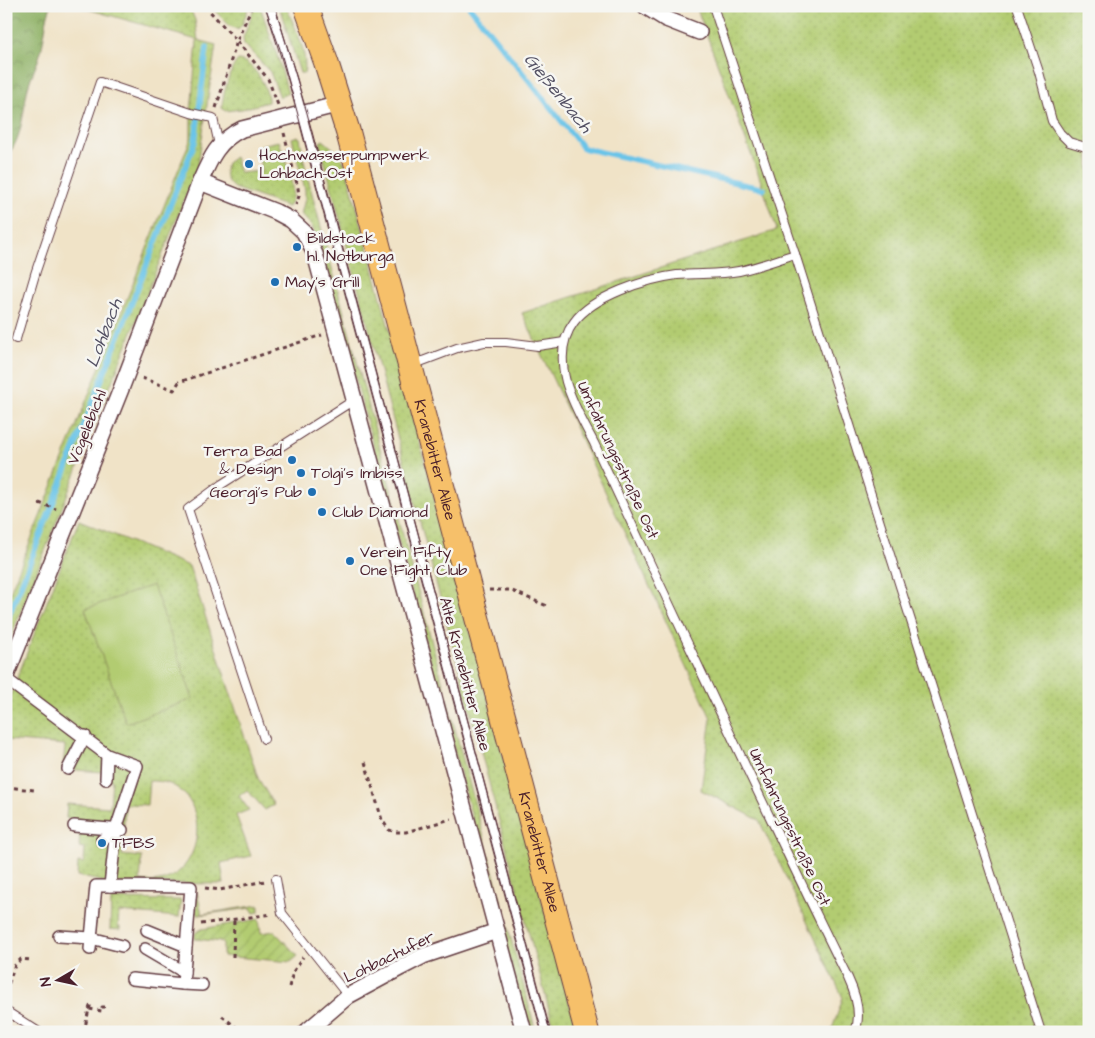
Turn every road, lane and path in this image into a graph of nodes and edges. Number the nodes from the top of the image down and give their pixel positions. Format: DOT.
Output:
graph roads {
  1 [pos="205,6"];
  2 [pos="252,6"];
  3 [pos="270,6"];
  4 [pos="306,6"];
  5 [pos="645,6"];
  6 [pos="713,6"];
  7 [pos="1017,6"];
  8 [pos="700,32"];
  9 [pos="237,41"];
  10 [pos="340,104"];
  11 [pos="302,114"];
  12 [pos="213,118"];
  13 [pos="219,145"];
  14 [pos="1089,148"];
  15 [pos="200,182"];
  16 [pos="795,254"];
  17 [pos="336,331"];
  18 [pos="16,339"];
  19 [pos="564,342"];
  20 [pos="410,366"];
  21 [pos="128,372"];
  22 [pos="354,400"];
  23 [pos="41,503"];
  24 [pos="59,510"];
  25 [pos="471,593"];
  26 [pos="547,606"];
  27 [pos="6,678"];
  28 [pos="85,736"];
  29 [pos="264,739"];
  30 [pos="107,754"];
  31 [pos="365,762"];
  32 [pos="68,769"];
  33 [pos="106,779"];
  34 [pos="6,787"];
  35 [pos="34,790"];
  36 [pos="465,815"];
  37 [pos="74,826"];
  38 [pos="120,829"];
  39 [pos="102,840"];
  40 [pos="276,879"];
  41 [pos="110,886"];
  42 [pos="192,887"];
  43 [pos="282,913"];
  44 [pos="234,920"];
  45 [pos="188,927"];
  46 [pos="147,930"];
  47 [pos="497,931"];
  48 [pos="59,936"];
  49 [pos="90,943"];
  50 [pos="122,946"];
  51 [pos="186,946"];
  52 [pos="145,950"];
  53 [pos="312,950"];
  54 [pos="233,957"];
  55 [pos="31,960"];
  56 [pos="184,972"];
  57 [pos="132,979"];
  58 [pos="183,984"];
  59 [pos="202,985"];
  60 [pos="289,987"];
  61 [pos="6,991"];
  62 [pos="348,996"];
  63 [pos="91,1004"];
  64 [pos="105,1007"];
  65 [pos="89,1009"];
  66 [pos="6,1011"];
  67 [pos="222,1016"];
  68 [pos="39,1032"];
  69 [pos="84,1032"];
  70 [pos="242,1032"];
  71 [pos="306,1032"];
  72 [pos="524,1032"];
  73 [pos="546,1032"];
  74 [pos="587,1032"];
  75 [pos="855,1032"];
  76 [pos="1041,1032"];
  1 -- 9 [label="path"];
  2 -- 9 [label="path"];
  3 -- 11 [label="lane, Alte Kranebitter Allee"];
  4 -- 10 [label="main road, Kranebitter Allee"];
  5 -- 8 [label="street"];
  6 -- 16 [label="lane"];
  7 -- 14 [label="lane"];
  9 -- 12 [label="path"];
  10 -- 11 [label="street, Vögelebichl"];
  10 -- 20 [label="main road, Kranebitter Allee"];
  11 -- 13 [label="street, Vögelebichl"];
  11 -- 73 [label="lane, Alte Kranebitter Allee"];
  12 -- 13 [label="lane"];
  12 -- 18 [label="lane"];
  13 -- 15 [label="street, Vögelebichl"];
  15 -- 17 [label="street"];
  15 -- 21 [label="street, Vögelebichl"];
  16 -- 19 [label="lane, Umfahrungsstraße Ost"];
  16 -- 76 [label="lane"];
  17 -- 21 [label="path"];
  17 -- 22 [label="street"];
  19 -- 20 [label="lane"];
  19 -- 75 [label="lane, Umfahrungsstraße Ost"];
  20 -- 25 [label="main road, Kranebitter Allee"];
  21 -- 27 [label="street, Vögelebichl"];
  22 -- 29 [label="lane"];
  22 -- 36 [label="street"];
  23 -- 24 [label="path"];
  25 -- 26 [label="path"];
  25 -- 74 [label="main road, Kranebitter Allee"];
  27 -- 28 [label="street"];
  28 -- 30 [label="street"];
  28 -- 32 [label="street"];
  30 -- 33 [label="street"];
  30 -- 38 [label="street"];
  31 -- 36 [label="path"];
  34 -- 35 [label="path"];
  36 -- 47 [label="street"];
  37 -- 38 [label="street"];
  38 -- 39 [label="street"];
  38 -- 41 [label="street"];
  40 -- 42 [label="path"];
  40 -- 43 [label="lane"];
  41 -- 42 [label="street"];
  41 -- 49 [label="street"];
  42 -- 45 [label="street"];
  43 -- 44 [label="path"];
  43 -- 53 [label="lane"];
  44 -- 45 [label="path"];
  44 -- 54 [label="path"];
  45 -- 51 [label="street"];
  46 -- 51 [label="street"];
  47 -- 62 [label="street, Lohbachufer"];
  47 -- 72 [label="street"];
  48 -- 49 [label="street"];
  49 -- 50 [label="street"];
  51 -- 56 [label="street"];
  52 -- 56 [label="street"];
  53 -- 60 [label="path"];
  53 -- 62 [label="lane"];
  55 -- 61 [label="path"];
  56 -- 58 [label="street"];
  57 -- 58 [label="street"];
  58 -- 59 [label="street"];
  62 -- 71 [label="street, Lohbachufer"];
  63 -- 65 [label="path"];
  64 -- 65 [label="path"];
  65 -- 69 [label="path"];
  66 -- 68 [label="lane"];
  67 -- 70 [label="path"];
}
